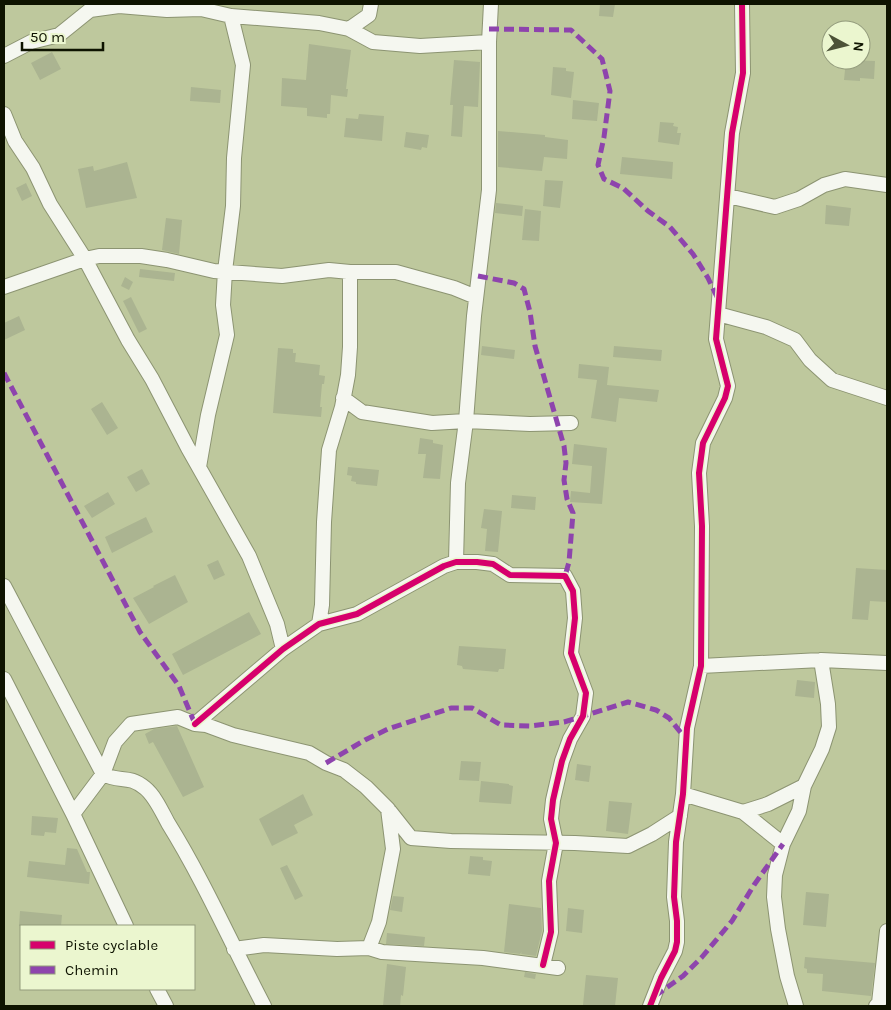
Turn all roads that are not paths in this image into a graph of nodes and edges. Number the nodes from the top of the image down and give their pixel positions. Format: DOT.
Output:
graph roads {
  1 [pos="371,4"];
  2 [pos="491,4"];
  3 [pos="742,4"];
  4 [pos="232,16"];
  5 [pos="349,30"];
  6 [pos="489,42"];
  7 [pos="4,56"];
  8 [pos="4,114"];
  9 [pos="887,185"];
  10 [pos="728,196"];
  11 [pos="85,259"];
  12 [pos="225,271"];
  13 [pos="350,272"];
  14 [pos="4,287"];
  15 [pos="476,297"];
  16 [pos="718,314"];
  17 [pos="343,398"];
  18 [pos="887,398"];
  19 [pos="466,422"];
  20 [pos="571,423"];
  21 [pos="199,466"];
  22 [pos="456,562"];
  23 [pos="4,586"];
  24 [pos="319,624"];
  25 [pos="283,649"];
  26 [pos="820,660"];
  27 [pos="887,664"];
  28 [pos="701,666"];
  29 [pos="4,680"];
  30 [pos="195,724"];
  31 [pos="103,774"];
  32 [pos="804,786"];
  33 [pos="683,794"];
  34 [pos="388,809"];
  35 [pos="743,812"];
  36 [pos="73,814"];
  37 [pos="680,816"];
  38 [pos="556,842"];
  39 [pos="783,844"];
  40 [pos="126,925"];
  41 [pos="887,931"];
  42 [pos="369,948"];
  43 [pos="234,949"];
  44 [pos="543,966"];
  45 [pos="558,968"];
  46 [pos="157,990"];
  47 [pos="166,1006"];
  48 [pos="264,1006"];
  49 [pos="650,1006"];
  50 [pos="796,1006"];
  51 [pos="876,1006"];
  1 -- 5 [label="street"];
  2 -- 6 [label="street"];
  3 -- 10 [label="street"];
  4 -- 5 [label="street"];
  4 -- 7 [label="street"];
  4 -- 12 [label="street"];
  5 -- 6 [label="street"];
  6 -- 15 [label="street"];
  8 -- 11 [label="street"];
  9 -- 10 [label="street"];
  10 -- 16 [label="street"];
  11 -- 12 [label="street"];
  11 -- 14 [label="street"];
  11 -- 21 [label="street"];
  12 -- 13 [label="street"];
  12 -- 21 [label="street"];
  13 -- 15 [label="street"];
  13 -- 17 [label="street"];
  15 -- 19 [label="street"];
  16 -- 18 [label="street"];
  16 -- 28 [label="street"];
  17 -- 19 [label="street"];
  17 -- 24 [label="street"];
  19 -- 20 [label="street"];
  19 -- 22 [label="street"];
  21 -- 25 [label="street"];
  22 -- 24 [label="street"];
  22 -- 38 [label="street"];
  23 -- 31 [label="street"];
  24 -- 25 [label="street"];
  25 -- 30 [label="street"];
  26 -- 27 [label="street"];
  26 -- 28 [label="street"];
  26 -- 32 [label="street"];
  28 -- 33 [label="street"];
  29 -- 36 [label="street"];
  30 -- 31 [label="street"];
  30 -- 34 [label="street"];
  31 -- 36 [label="street"];
  31 -- 43 [label="street"];
  32 -- 35 [label="street"];
  32 -- 39 [label="street"];
  33 -- 35 [label="street"];
  33 -- 37 [label="street"];
  34 -- 38 [label="street"];
  34 -- 42 [label="street"];
  35 -- 39 [label="street"];
  36 -- 40 [label="street"];
  37 -- 38 [label="street"];
  37 -- 49 [label="street"];
  38 -- 44 [label="street"];
  39 -- 50 [label="street"];
  41 -- 51 [label="street"];
  42 -- 43 [label="street"];
  42 -- 44 [label="street"];
  43 -- 48 [label="street"];
  44 -- 45 [label="street"];
  46 -- 47 [label="street"];
}
